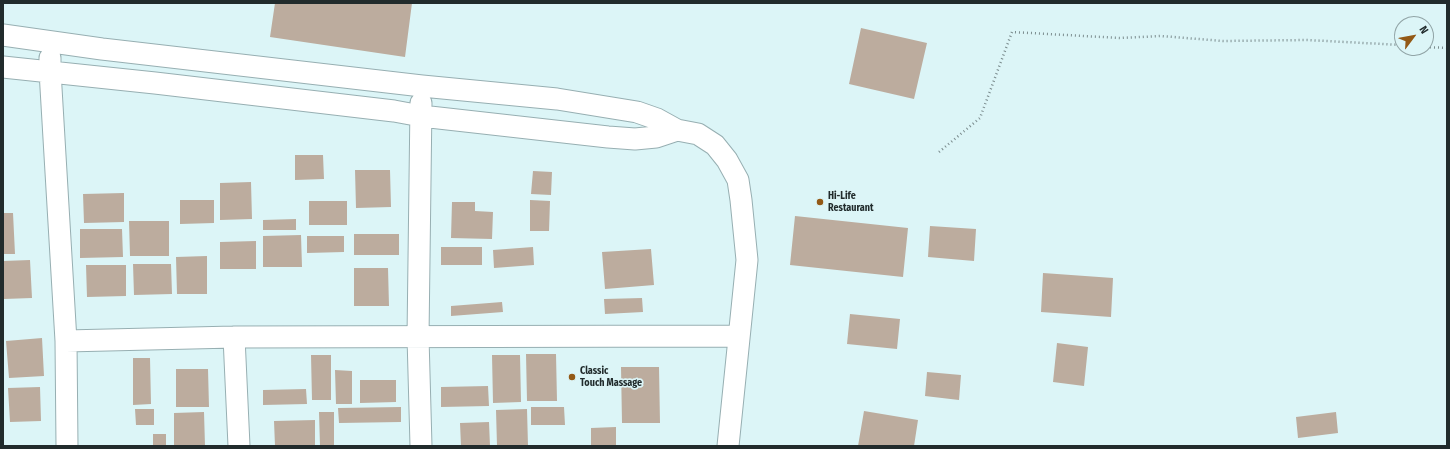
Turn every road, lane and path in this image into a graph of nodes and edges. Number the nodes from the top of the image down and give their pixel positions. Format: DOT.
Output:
graph roads {
  1 [pos="3,35"];
  2 [pos="52,42"];
  3 [pos="1394,45"];
  4 [pos="1434,47"];
  5 [pos="1447,48"];
  6 [pos="3,67"];
  7 [pos="50,71"];
  8 [pos="422,86"];
  9 [pos="421,116"];
  10 [pos="677,130"];
  11 [pos="939,152"];
  12 [pos="738,336"];
  13 [pos="234,337"];
  14 [pos="418,337"];
  15 [pos="66,341"];
  16 [pos="67,446"];
  17 [pos="239,446"];
  18 [pos="421,446"];
  19 [pos="728,446"];
  1 -- 2 [label="street"];
  2 -- 7 [label="street"];
  2 -- 8 [label="street"];
  3 -- 11 [label="path"];
  4 -- 5 [label="path"];
  6 -- 7 [label="street"];
  7 -- 9 [label="street"];
  7 -- 15 [label="street"];
  8 -- 9 [label="street"];
  8 -- 10 [label="street"];
  9 -- 10 [label="street"];
  9 -- 14 [label="street"];
  10 -- 12 [label="street"];
  12 -- 14 [label="street"];
  12 -- 19 [label="street"];
  13 -- 14 [label="street"];
  13 -- 15 [label="street"];
  13 -- 17 [label="street"];
  14 -- 18 [label="street"];
  15 -- 16 [label="street"];
}
